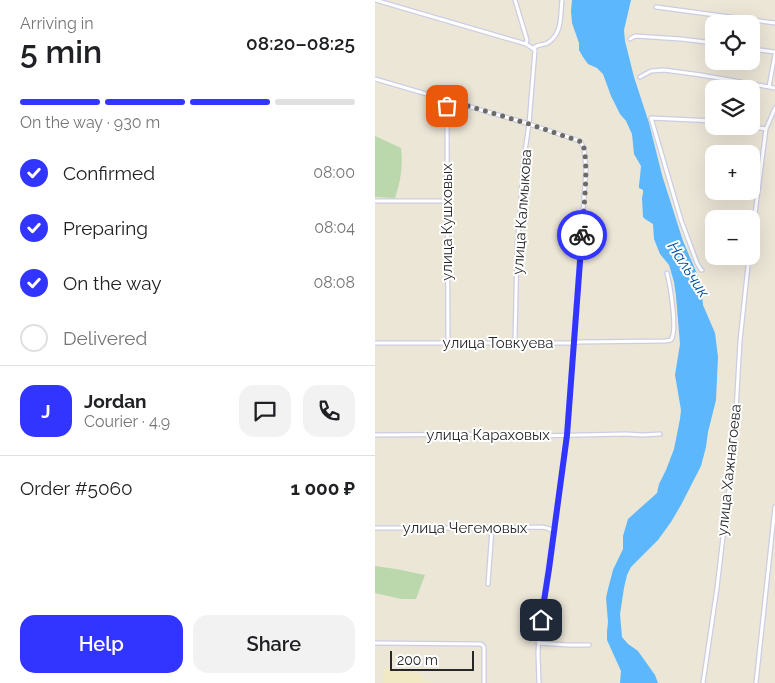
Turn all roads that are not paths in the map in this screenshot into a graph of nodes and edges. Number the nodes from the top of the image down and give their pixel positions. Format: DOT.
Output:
graph roads {
  1 [pos="375,0"];
  2 [pos="515,0"];
  3 [pos="562,0"];
  4 [pos="656,7"];
  5 [pos="775,23"];
  6 [pos="630,39"];
  7 [pos="705,43"];
  8 [pos="526,44"];
  9 [pos="533,48"];
  10 [pos="760,50"];
  11 [pos="775,53"];
  12 [pos="640,77"];
  13 [pos="375,78"];
  14 [pos="769,87"];
  15 [pos="775,88"];
  16 [pos="448,100"];
  17 [pos="775,108"];
  18 [pos="705,121"];
  19 [pos="529,124"];
  20 [pos="760,128"];
  21 [pos="766,129"];
  22 [pos="375,201"];
  23 [pos="447,201"];
  24 [pos="756,210"];
  25 [pos="748,265"];
  26 [pos="702,270"];
  27 [pos="667,273"];
  28 [pos="515,342"];
  29 [pos="448,343"];
  30 [pos="573,343"];
  31 [pos="375,344"];
  32 [pos="660,434"];
  33 [pos="375,435"];
  34 [pos="567,435"];
  35 [pos="775,507"];
  36 [pos="375,528"];
  37 [pos="492,528"];
  38 [pos="554,531"];
  39 [pos="488,584"];
  40 [pos="375,643"];
  41 [pos="538,643"];
  42 [pos="589,645"];
  43 [pos="484,683"];
  44 [pos="539,683"];
  45 [pos="703,683"];
  46 [pos="756,683"];
  1 -- 8 [label="street"];
  2 -- 8 [label="street"];
  3 -- 9 [label="street"];
  4 -- 5 [label="street"];
  6 -- 7 [label="street"];
  8 -- 9 [label="street"];
  9 -- 19 [label="street, улица Калмыкова"];
  10 -- 11 [label="street"];
  11 -- 14 [label="street"];
  12 -- 14 [label="street"];
  13 -- 16 [label="street"];
  14 -- 15 [label="street"];
  16 -- 19 [label="street"];
  16 -- 23 [label="street, улица Кушховых"];
  17 -- 21 [label="street"];
  18 -- 26 [label="street"];
  19 -- 28 [label="street, улица Калмыкова"];
  19 -- 30 [label="street"];
  20 -- 21 [label="street"];
  21 -- 24 [label="street"];
  22 -- 23 [label="street"];
  23 -- 29 [label="street, улица Кушховых"];
  25 -- 45 [label="street, улица Хажнагоева"];
  27 -- 30 [label="street, улица Товкуева"];
  28 -- 29 [label="street, улица Товкуева"];
  28 -- 30 [label="street, улица Товкуева"];
  29 -- 31 [label="street, улица Товкуева"];
  30 -- 34 [label="street"];
  32 -- 34 [label="street, улица Караховых"];
  33 -- 34 [label="street, улица Караховых"];
  34 -- 38 [label="street"];
  35 -- 46 [label="street"];
  36 -- 37 [label="street, улица Чегемовых"];
  37 -- 38 [label="street, улица Чегемовых"];
  37 -- 39 [label="street"];
  38 -- 41 [label="street"];
  40 -- 43 [label="street"];
  41 -- 42 [label="street"];
  41 -- 44 [label="street"];
}
